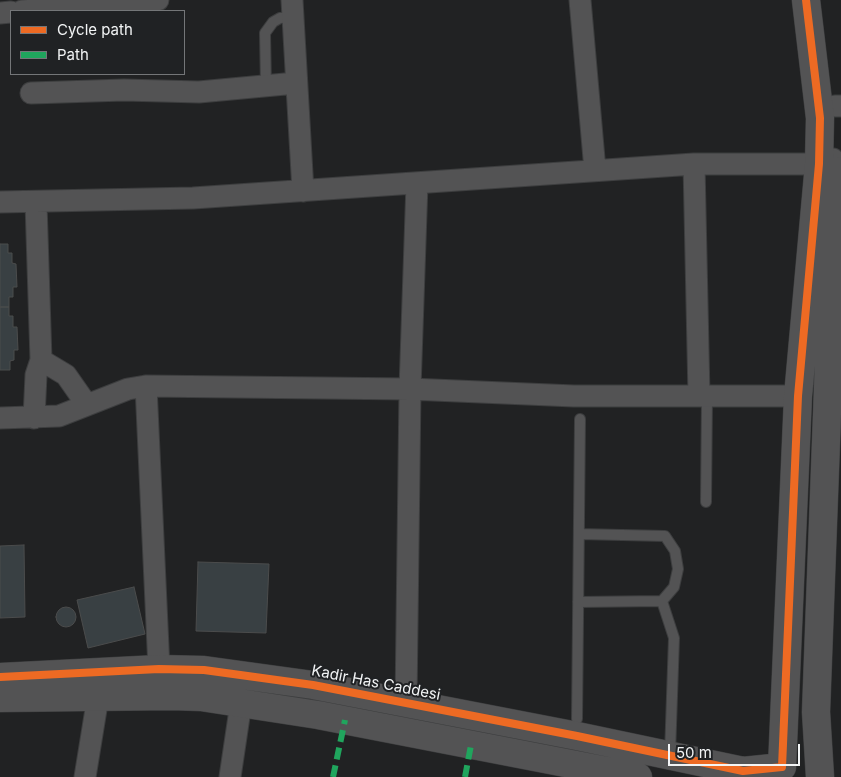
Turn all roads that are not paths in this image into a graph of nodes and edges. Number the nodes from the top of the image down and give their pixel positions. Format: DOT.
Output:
graph roads {
  1 [pos="158,0"];
  2 [pos="580,0"];
  3 [pos="806,0"];
  4 [pos="825,0"];
  5 [pos="292,8"];
  6 [pos="34,10"];
  7 [pos="296,83"];
  8 [pos="266,87"];
  9 [pos="31,93"];
  10 [pos="838,106"];
  11 [pos="828,161"];
  12 [pos="694,164"];
  13 [pos="595,170"];
  14 [pos="417,184"];
  15 [pos="303,191"];
  16 [pos="0,202"];
  17 [pos="36,203"];
  18 [pos="837,251"];
  19 [pos="41,360"];
  20 [pos="146,386"];
  21 [pos="410,389"];
  22 [pos="703,396"];
  23 [pos="798,396"];
  24 [pos="87,405"];
  25 [pos="834,411"];
  26 [pos="0,418"];
  27 [pos="34,418"];
  28 [pos="580,419"];
  29 [pos="833,456"];
  30 [pos="706,502"];
  31 [pos="579,534"];
  32 [pos="662,601"];
  33 [pos="578,602"];
  34 [pos="158,669"];
  35 [pos="0,677"];
  36 [pos="98,697"];
  37 [pos="0,698"];
  38 [pos="241,703"];
  39 [pos="406,703"];
  40 [pos="577,719"];
  41 [pos="670,755"];
  42 [pos="574,771"];
  43 [pos="776,772"];
  44 [pos="86,777"];
  45 [pos="230,777"];
  46 [pos="638,777"];
  47 [pos="818,777"];
  1 -- 6 [label="street"];
  2 -- 13 [label="street"];
  3 -- 11 [label="street"];
  4 -- 10 [label="street"];
  5 -- 7 [label="street"];
  5 -- 8 [label="lane"];
  7 -- 8 [label="street"];
  7 -- 15 [label="street"];
  8 -- 9 [label="street"];
  10 -- 11 [label="street"];
  11 -- 12 [label="street"];
  11 -- 18 [label="street"];
  11 -- 23 [label="street"];
  12 -- 13 [label="street"];
  12 -- 22 [label="street"];
  13 -- 14 [label="street"];
  14 -- 15 [label="street"];
  14 -- 21 [label="street"];
  15 -- 17 [label="street"];
  16 -- 17 [label="street"];
  17 -- 19 [label="street"];
  18 -- 25 [label="street"];
  19 -- 24 [label="street"];
  19 -- 27 [label="street"];
  20 -- 21 [label="street"];
  20 -- 24 [label="street"];
  20 -- 34 [label="street"];
  21 -- 22 [label="street"];
  21 -- 39 [label="street"];
  22 -- 23 [label="street"];
  22 -- 30 [label="lane"];
  23 -- 43 [label="street"];
  24 -- 27 [label="street"];
  25 -- 29 [label="street"];
  26 -- 27 [label="street"];
  28 -- 31 [label="lane"];
  29 -- 47 [label="street"];
  31 -- 32 [label="lane"];
  31 -- 33 [label="lane"];
  32 -- 33 [label="lane"];
  32 -- 41 [label="lane"];
  33 -- 40 [label="lane"];
  34 -- 35 [label="street, Kadir Has Caddesi"];
  34 -- 39 [label="street, Kadir Has Caddesi"];
  36 -- 37 [label="street"];
  36 -- 38 [label="street"];
  36 -- 44 [label="street"];
  38 -- 42 [label="street"];
  38 -- 45 [label="street"];
  39 -- 41 [label="street, Kadir Has Caddesi"];
  41 -- 43 [label="street, Kadir Has Caddesi"];
  42 -- 46 [label="street"];
  43 -- 47 [label="street, Kadir Has Caddesi"];
}
